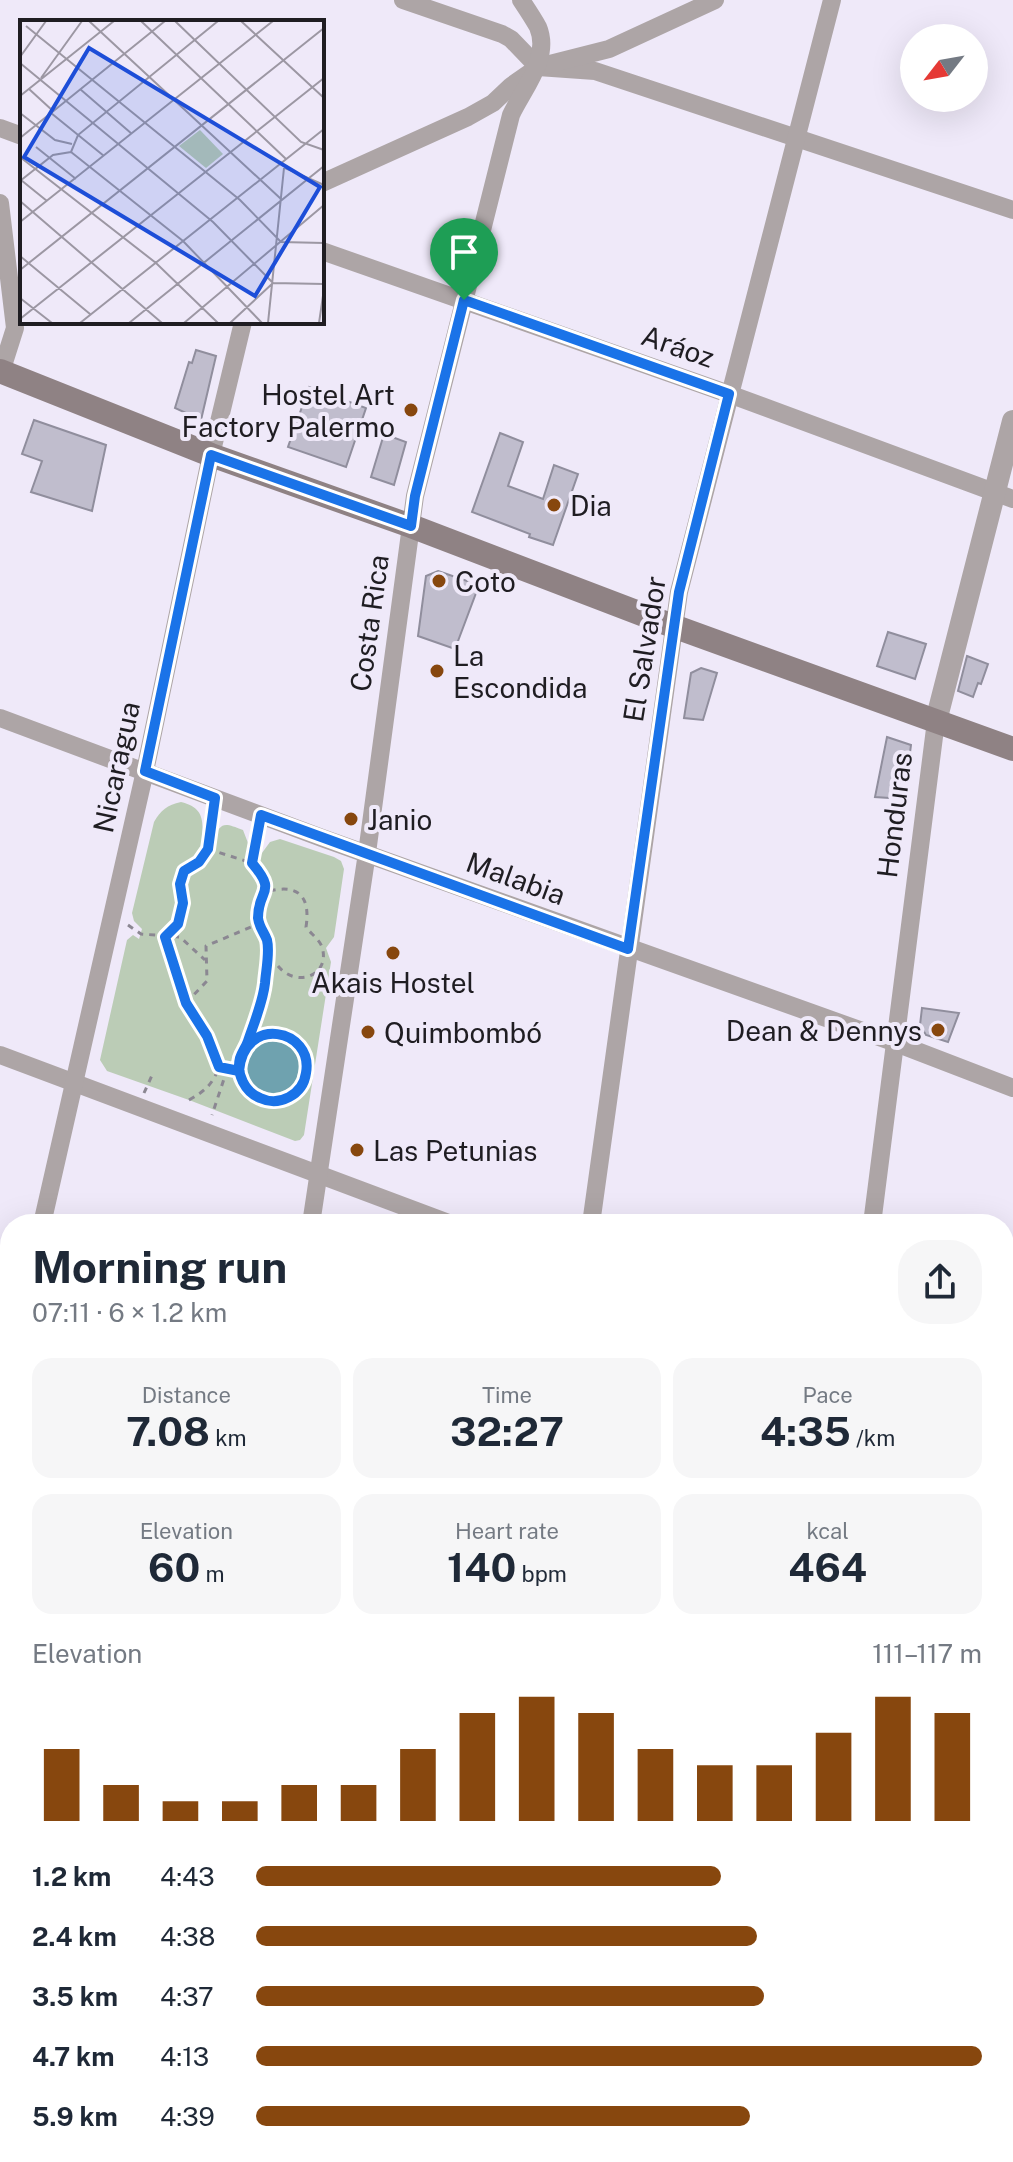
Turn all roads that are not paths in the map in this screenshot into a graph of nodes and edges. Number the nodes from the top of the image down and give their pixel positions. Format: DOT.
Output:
graph roads {
  1 [pos="403,0"];
  2 [pos="521,0"];
  3 [pos="715,0"];
  4 [pos="832,0"];
  5 [pos="538,67"];
  6 [pos="0,128"];
  7 [pos="20,135"];
  8 [pos="797,139"];
  9 [pos="324,182"];
  10 [pos="0,203"];
  11 [pos="1013,210"];
  12 [pos="324,252"];
  13 [pos="464,300"];
  14 [pos="20,314"];
  15 [pos="243,324"];
  16 [pos="22,325"];
  17 [pos="0,372"];
  18 [pos="729,394"];
  19 [pos="1013,421"];
  20 [pos="211,455"];
  21 [pos="1004,496"];
  22 [pos="411,526"];
  23 [pos="673,626"];
  24 [pos="0,718"];
  25 [pos="936,721"];
  26 [pos="1013,749"];
  27 [pos="145,771"];
  28 [pos="367,853"];
  29 [pos="628,949"];
  30 [pos="896,1043"];
  31 [pos="0,1055"];
  32 [pos="74,1083"];
  33 [pos="1013,1088"];
  34 [pos="318,1174"];
  35 [pos="44,1214"];
  36 [pos="312,1214"];
  37 [pos="424,1214"];
  38 [pos="592,1214"];
  39 [pos="873,1214"];
  1 -- 5 [label="street"];
  2 -- 5 [label="street"];
  3 -- 5 [label="street"];
  4 -- 8 [label="street, El Salvador"];
  5 -- 8 [label="street"];
  5 -- 9 [label="street"];
  5 -- 13 [label="street, Costa Rica"];
  6 -- 7 [label="street"];
  8 -- 11 [label="street"];
  8 -- 18 [label="street, El Salvador"];
  10 -- 14 [label="street"];
  12 -- 13 [label="street, Aráoz"];
  13 -- 18 [label="street, Aráoz"];
  13 -- 22 [label="street, Costa Rica"];
  15 -- 20 [label="street, Nicaragua"];
  16 -- 17 [label="street"];
  17 -- 20 [label="main road"];
  18 -- 21 [label="street, Aráoz"];
  18 -- 23 [label="street, El Salvador"];
  19 -- 21 [label="street, Honduras"];
  20 -- 22 [label="main road"];
  20 -- 27 [label="street, Nicaragua"];
  21 -- 25 [label="street, Honduras"];
  22 -- 23 [label="main road"];
  22 -- 28 [label="street, Costa Rica"];
  23 -- 25 [label="main road"];
  23 -- 29 [label="street, El Salvador"];
  24 -- 27 [label="street, Malabia"];
  25 -- 26 [label="main road"];
  25 -- 30 [label="street, Honduras"];
  27 -- 28 [label="street, Malabia"];
  27 -- 32 [label="street, Nicaragua"];
  28 -- 29 [label="street, Malabia"];
  28 -- 34 [label="street, Costa Rica"];
  29 -- 30 [label="street, Malabia"];
  29 -- 38 [label="street, El Salvador"];
  30 -- 33 [label="street, Malabia"];
  30 -- 39 [label="street, Honduras"];
  31 -- 32 [label="street"];
  32 -- 34 [label="street"];
  32 -- 35 [label="street, Nicaragua"];
  34 -- 36 [label="street, Costa Rica"];
  34 -- 37 [label="street"];
}
